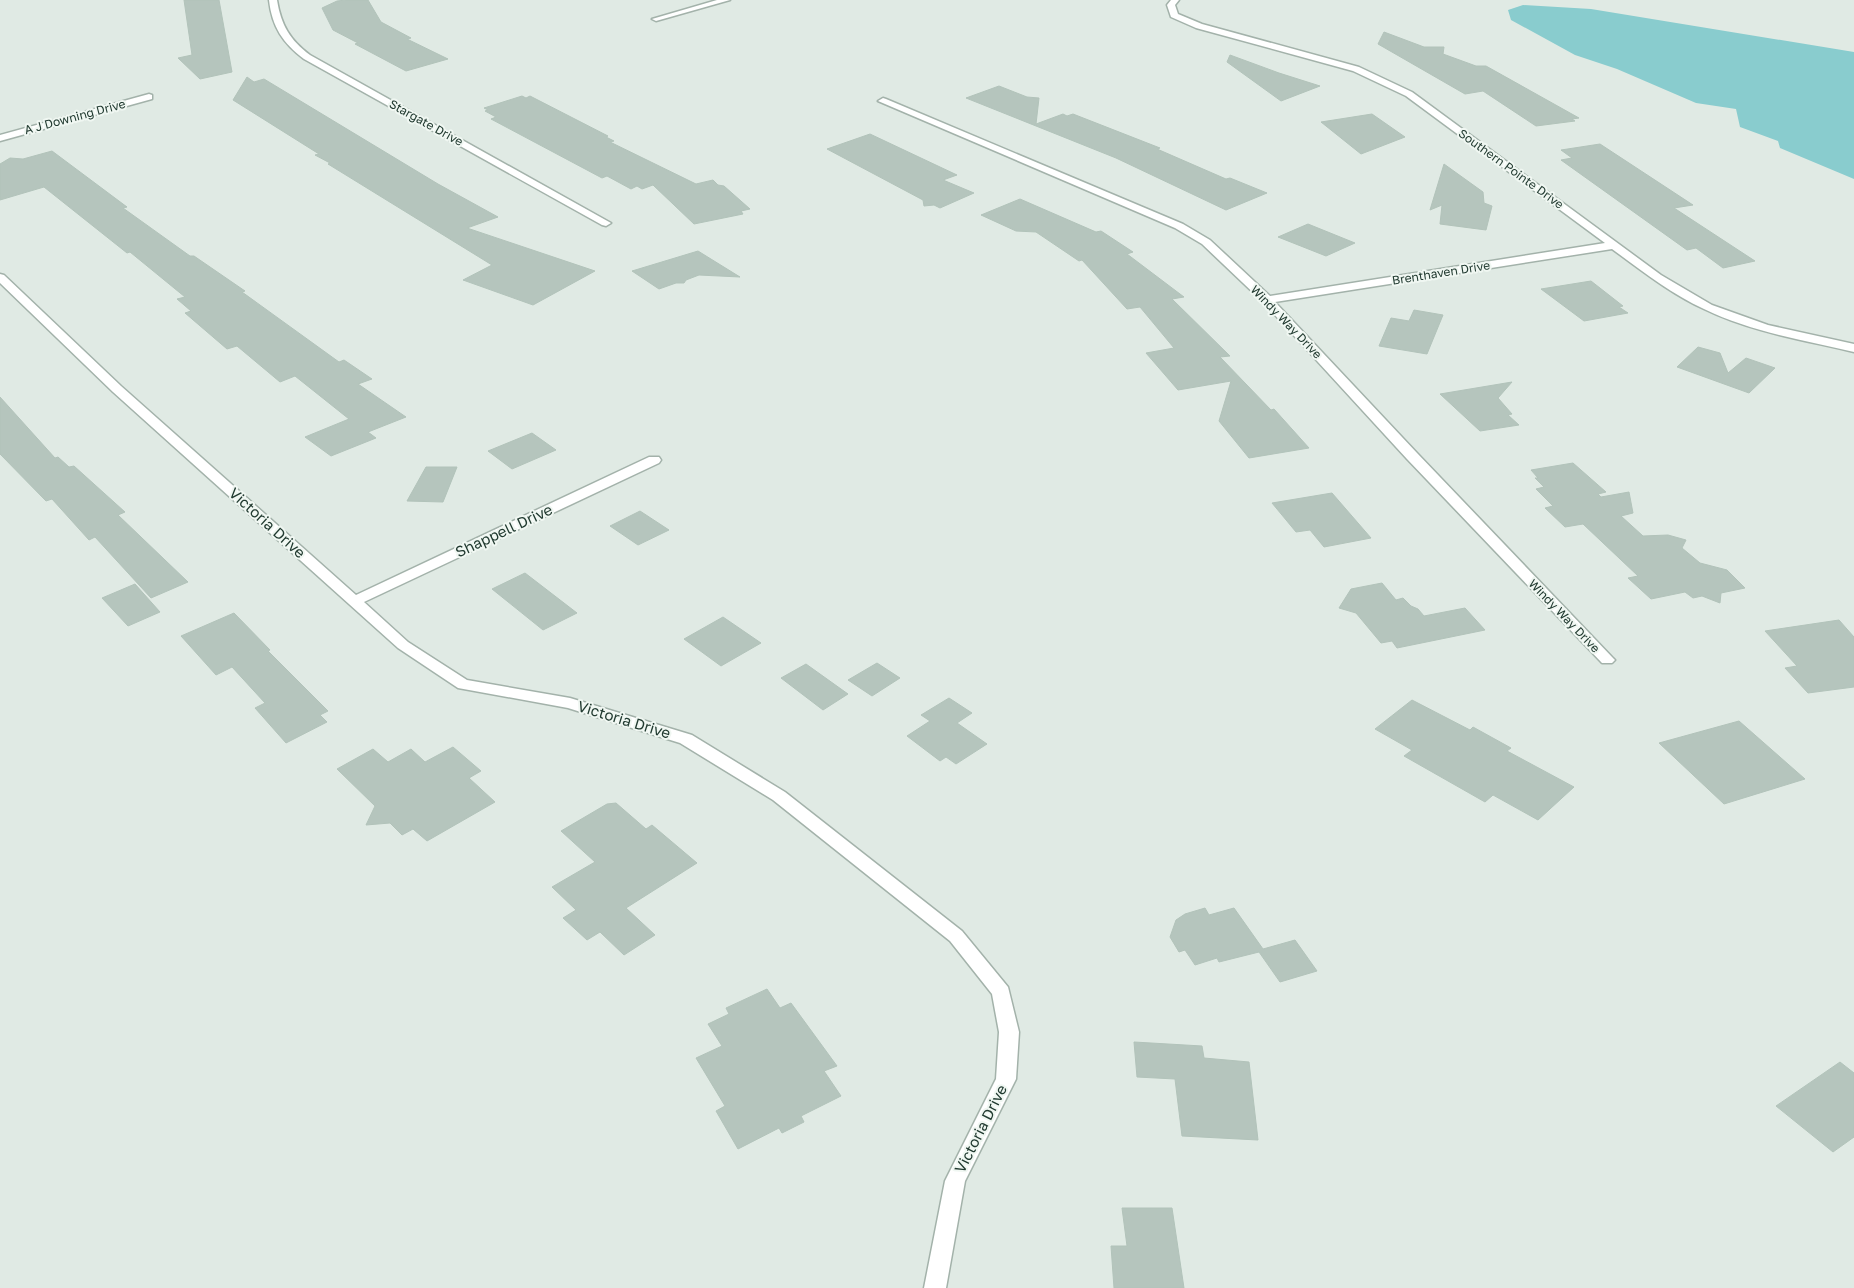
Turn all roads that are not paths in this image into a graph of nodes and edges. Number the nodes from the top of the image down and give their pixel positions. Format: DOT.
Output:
graph roads {
  1 [pos="273,0"];
  2 [pos="726,0"];
  3 [pos="1175,0"];
  4 [pos="656,19"];
  5 [pos="149,97"];
  6 [pos="883,101"];
  7 [pos="0,138"];
  8 [pos="606,222"];
  9 [pos="1615,245"];
  10 [pos="0,278"];
  11 [pos="1267,300"];
  12 [pos="1854,348"];
  13 [pos="654,460"];
  14 [pos="354,601"];
  15 [pos="1606,660"];
  16 [pos="935,1288"];
  1 -- 8 [label="street, Stargate Drive"];
  2 -- 4 [label="street"];
  3 -- 9 [label="street, Southern Pointe Drive"];
  5 -- 7 [label="street, A J Downing Drive"];
  6 -- 11 [label="street, Windy Way Drive"];
  9 -- 11 [label="street, Brenthaven Drive"];
  9 -- 12 [label="street, Southern Pointe Drive"];
  10 -- 14 [label="street, Victoria Drive"];
  11 -- 15 [label="street, Windy Way Drive"];
  13 -- 14 [label="street, Shappell Drive"];
  14 -- 16 [label="street, Victoria Drive"];
}
